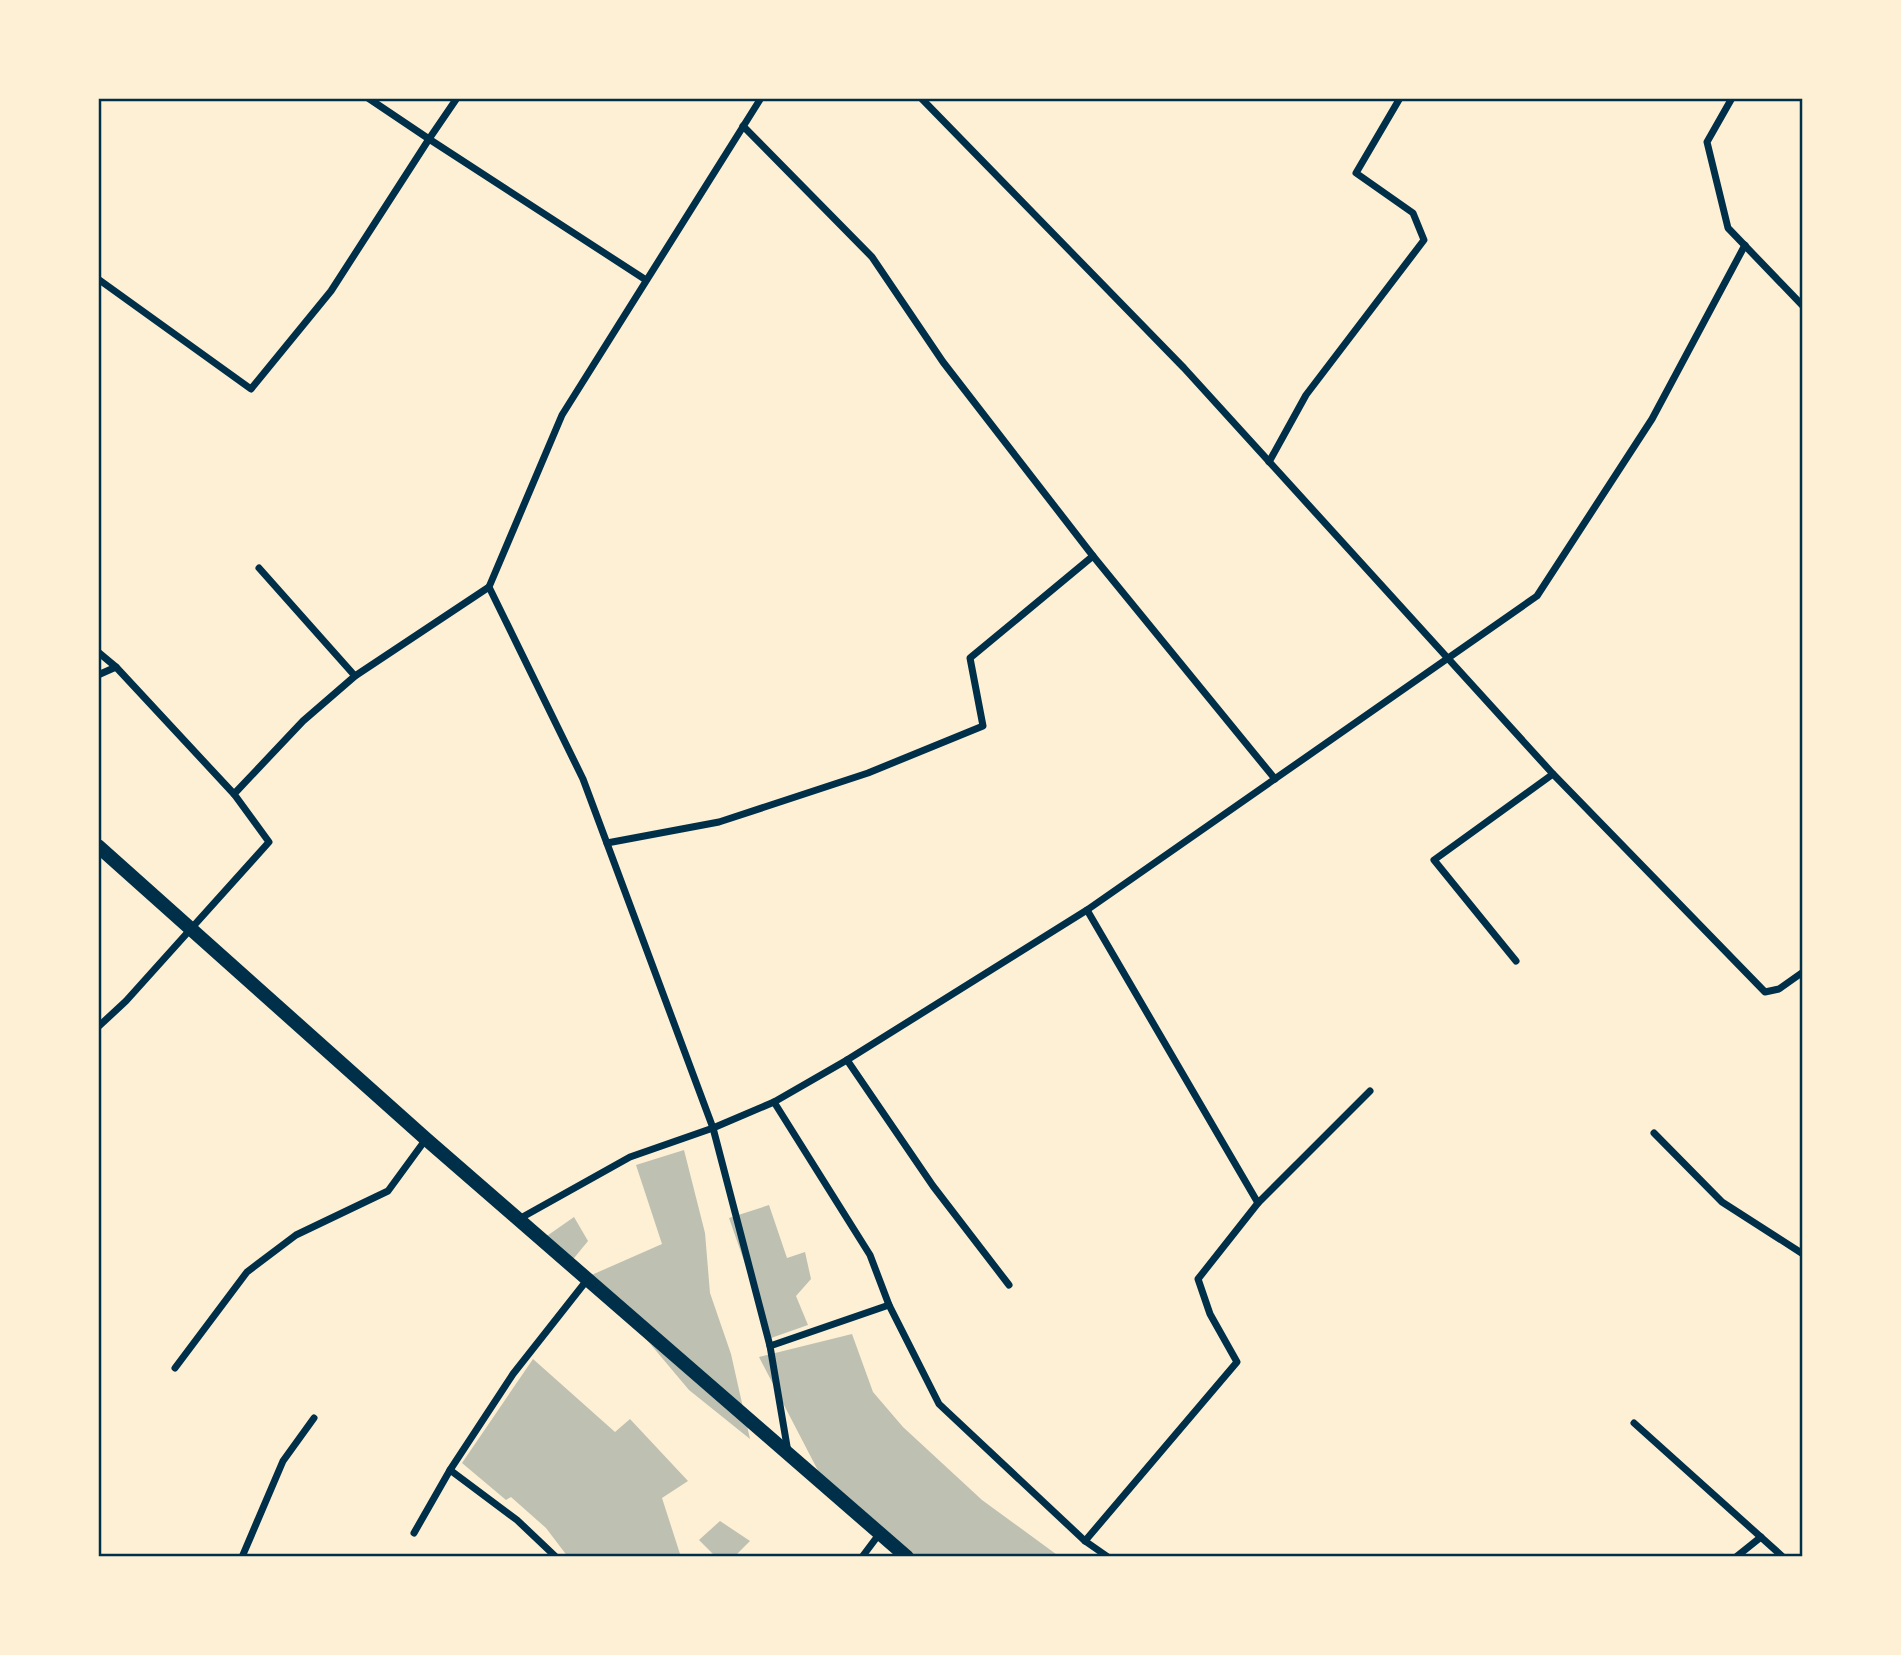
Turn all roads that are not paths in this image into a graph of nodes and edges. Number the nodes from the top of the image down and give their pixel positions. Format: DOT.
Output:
graph roads {
  1 [pos="368,98"];
  2 [pos="457,98"];
  3 [pos="761,98"];
  4 [pos="921,98"];
  5 [pos="1400,98"];
  6 [pos="1732,98"];
  7 [pos="743,126"];
  8 [pos="429,139"];
  9 [pos="1745,245"];
  10 [pos="98,279"];
  11 [pos="646,280"];
  12 [pos="1803,306"];
  13 [pos="1269,461"];
  14 [pos="1093,556"];
  15 [pos="259,568"];
  16 [pos="489,587"];
  17 [pos="98,652"];
  18 [pos="1447,659"];
  19 [pos="116,667"];
  20 [pos="98,675"];
  21 [pos="355,676"];
  22 [pos="1553,774"];
  23 [pos="1275,779"];
  24 [pos="234,794"];
  25 [pos="607,843"];
  26 [pos="98,846"];
  27 [pos="1087,910"];
  28 [pos="192,929"];
  29 [pos="1516,961"];
  30 [pos="1803,972"];
  31 [pos="98,1027"];
  32 [pos="847,1060"];
  33 [pos="1370,1091"];
  34 [pos="774,1102"];
  35 [pos="713,1128"];
  36 [pos="1654,1133"];
  37 [pos="426,1139"];
  38 [pos="1258,1203"];
  39 [pos="519,1219"];
  40 [pos="1803,1254"];
  41 [pos="588,1279"];
  42 [pos="1009,1285"];
  43 [pos="889,1305"];
  44 [pos="770,1346"];
  45 [pos="175,1368"];
  46 [pos="314,1418"];
  47 [pos="1634,1423"];
  48 [pos="788,1453"];
  49 [pos="450,1470"];
  50 [pos="414,1533"];
  51 [pos="880,1533"];
  52 [pos="1761,1537"];
  53 [pos="1086,1541"];
  54 [pos="242,1557"];
  55 [pos="556,1557"];
  56 [pos="862,1557"];
  57 [pos="907,1557"];
  58 [pos="1108,1557"];
  59 [pos="1736,1557"];
  60 [pos="1783,1557"];
  1 -- 8 [label="street"];
  2 -- 8 [label="street"];
  3 -- 7 [label="street"];
  4 -- 13 [label="street"];
  5 -- 13 [label="street"];
  6 -- 9 [label="street"];
  7 -- 11 [label="street"];
  7 -- 14 [label="street"];
  8 -- 10 [label="street"];
  8 -- 11 [label="street"];
  9 -- 12 [label="street"];
  9 -- 18 [label="street"];
  11 -- 16 [label="street"];
  13 -- 18 [label="street"];
  14 -- 23 [label="street"];
  14 -- 25 [label="street"];
  15 -- 21 [label="street"];
  16 -- 21 [label="street"];
  16 -- 25 [label="street"];
  17 -- 19 [label="street"];
  18 -- 22 [label="street"];
  18 -- 23 [label="street"];
  19 -- 20 [label="street"];
  19 -- 24 [label="street"];
  21 -- 24 [label="street"];
  22 -- 29 [label="street"];
  22 -- 30 [label="street"];
  23 -- 27 [label="street"];
  24 -- 28 [label="street"];
  25 -- 35 [label="street"];
  26 -- 28 [label="main road"];
  27 -- 32 [label="street"];
  27 -- 38 [label="street"];
  28 -- 31 [label="street"];
  28 -- 37 [label="main road"];
  32 -- 34 [label="street"];
  32 -- 42 [label="street"];
  33 -- 38 [label="street"];
  34 -- 35 [label="street"];
  34 -- 43 [label="street"];
  35 -- 39 [label="street"];
  35 -- 44 [label="street"];
  36 -- 40 [label="street"];
  37 -- 39 [label="main road"];
  37 -- 45 [label="street"];
  38 -- 53 [label="street"];
  39 -- 41 [label="main road"];
  41 -- 48 [label="main road"];
  41 -- 49 [label="street"];
  43 -- 44 [label="street"];
  43 -- 53 [label="street"];
  44 -- 48 [label="street"];
  46 -- 54 [label="street"];
  47 -- 52 [label="street"];
  48 -- 51 [label="main road"];
  49 -- 50 [label="street"];
  49 -- 55 [label="street"];
  51 -- 56 [label="street"];
  51 -- 57 [label="main road"];
  52 -- 59 [label="street"];
  52 -- 60 [label="street"];
  53 -- 58 [label="street"];
}
